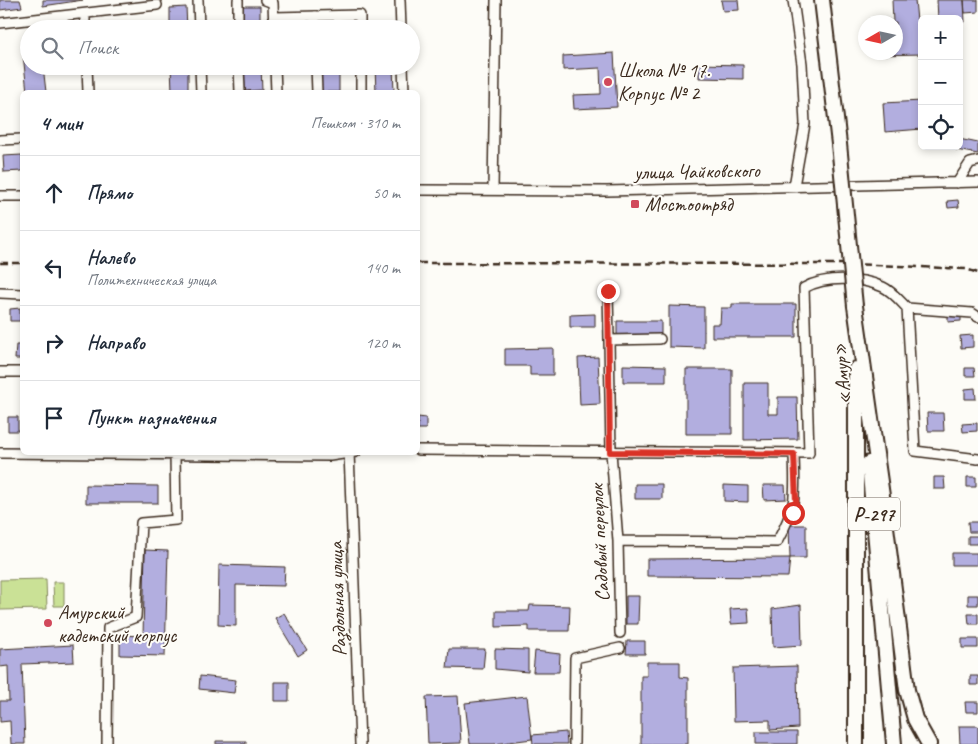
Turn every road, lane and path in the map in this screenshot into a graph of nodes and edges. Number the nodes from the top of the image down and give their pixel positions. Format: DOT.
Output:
graph roads {
  1 [pos="198,0"];
  2 [pos="238,0"];
  3 [pos="265,0"];
  4 [pos="400,0"];
  5 [pos="496,0"];
  6 [pos="793,0"];
  7 [pos="822,0"];
  8 [pos="156,5"];
  9 [pos="84,14"];
  10 [pos="315,16"];
  11 [pos="274,17"];
  12 [pos="28,20"];
  13 [pos="84,20"];
  14 [pos="199,20"];
  15 [pos="238,20"];
  16 [pos="315,20"];
  17 [pos="360,20"];
  18 [pos="401,20"];
  19 [pos="20,21"];
  20 [pos="0,23"];
  21 [pos="87,75"];
  22 [pos="200,75"];
  23 [pos="239,75"];
  24 [pos="275,75"];
  25 [pos="316,75"];
  26 [pos="361,75"];
  27 [pos="403,75"];
  28 [pos="88,90"];
  29 [pos="200,90"];
  30 [pos="240,90"];
  31 [pos="276,90"];
  32 [pos="317,90"];
  33 [pos="362,90"];
  34 [pos="404,90"];
  35 [pos="20,139"];
  36 [pos="0,140"];
  37 [pos="978,161"];
  38 [pos="978,182"];
  39 [pos="957,183"];
  40 [pos="794,186"];
  41 [pos="420,190"];
  42 [pos="494,190"];
  43 [pos="0,196"];
  44 [pos="20,196"];
  45 [pos="608,291"];
  46 [pos="0,294"];
  47 [pos="20,294"];
  48 [pos="854,306"];
  49 [pos="907,308"];
  50 [pos="978,318"];
  51 [pos="660,339"];
  52 [pos="609,340"];
  53 [pos="0,372"];
  54 [pos="20,372"];
  55 [pos="420,450"];
  56 [pos="610,452"];
  57 [pos="0,453"];
  58 [pos="20,453"];
  59 [pos="794,454"];
  60 [pos="175,455"];
  61 [pos="274,455"];
  62 [pos="337,455"];
  63 [pos="352,455"];
  64 [pos="978,459"];
  65 [pos="618,541"];
  66 [pos="620,633"];
  67 [pos="620,648"];
  68 [pos="107,744"];
  69 [pos="360,744"];
  70 [pos="574,744"];
  71 [pos="856,744"];
  72 [pos="894,744"];
  73 [pos="929,744"];
  1 -- 14 [label="street"];
  2 -- 15 [label="street"];
  3 -- 11 [label="street"];
  4 -- 18 [label="street"];
  5 -- 42 [label="street"];
  6 -- 40 [label="street"];
  7 -- 48 [label="highway, «Амур» / Р-297, bridge"];
  8 -- 9 [label="street"];
  9 -- 12 [label="street"];
  9 -- 13 [label="street"];
  10 -- 11 [label="street"];
  10 -- 16 [label="street"];
  10 -- 17 [label="street"];
  19 -- 20 [label="street"];
  21 -- 28 [label="street"];
  22 -- 29 [label="street"];
  23 -- 30 [label="street"];
  24 -- 31 [label="street"];
  25 -- 32 [label="street"];
  26 -- 33 [label="street"];
  27 -- 34 [label="street"];
  35 -- 36 [label="street"];
  37 -- 39 [label="street"];
  38 -- 39 [label="street, улица Чайковского"];
  39 -- 40 [label="street, улица Чайковского"];
  40 -- 42 [label="street, улица Чайковского"];
  41 -- 42 [label="street, улица Чайковского"];
  43 -- 44 [label="street"];
  45 -- 52 [label="street, Садовый переулок"];
  46 -- 47 [label="street"];
  48 -- 71 [label="highway"];
  48 -- 72 [label="highway, «Амур» / Р-297"];
  48 -- 73 [label="highway"];
  49 -- 50 [label="street"];
  49 -- 59 [label="street"];
  49 -- 64 [label="street"];
  51 -- 52 [label="street"];
  52 -- 56 [label="street, Садовый переулок"];
  53 -- 54 [label="street"];
  55 -- 56 [label="street"];
  56 -- 59 [label="street"];
  56 -- 65 [label="street, Садовый переулок"];
  57 -- 58 [label="street"];
  59 -- 65 [label="street"];
  60 -- 68 [label="street"];
  61 -- 62 [label="street"];
  63 -- 69 [label="street, Раздольная улица"];
  65 -- 66 [label="street, Садовый переулок"];
  67 -- 70 [label="street"];
}
